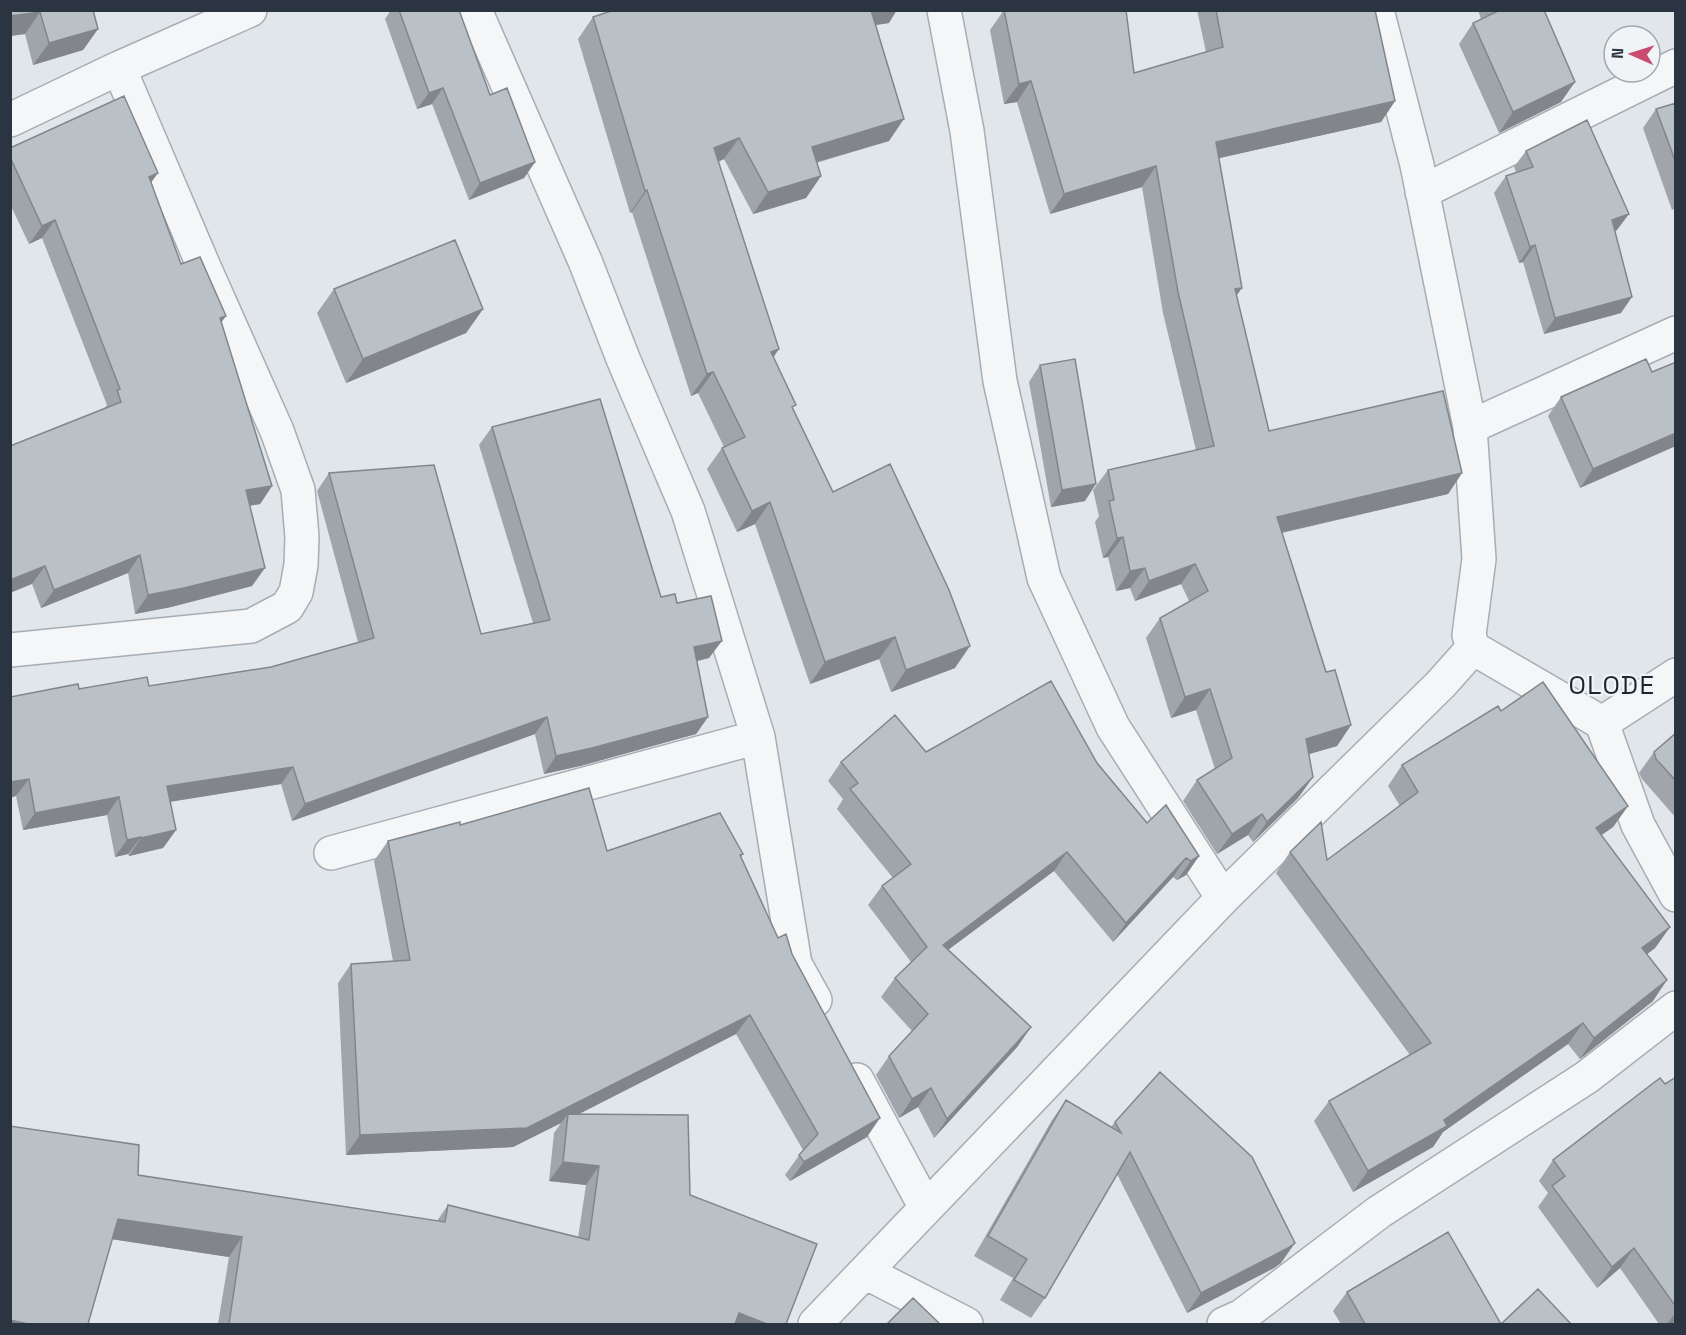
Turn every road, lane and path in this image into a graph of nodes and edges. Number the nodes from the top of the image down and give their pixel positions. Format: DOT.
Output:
graph roads {
  1 [pos="250,10"];
  2 [pos="475,10"];
  3 [pos="944,10"];
  4 [pos="1377,10"];
  5 [pos="1676,66"];
  6 [pos="119,68"];
  7 [pos="10,120"];
  8 [pos="1422,192"];
  9 [pos="1676,333"];
  10 [pos="1470,427"];
  11 [pos="1473,648"];
  12 [pos="10,650"];
  13 [pos="1676,675"];
  14 [pos="1602,723"];
  15 [pos="758,737"];
  16 [pos="331,854"];
  17 [pos="1676,895"];
  18 [pos="1223,898"];
  19 [pos="1676,1008"];
  20 [pos="828,1025"];
  21 [pos="844,1055"];
  22 [pos="926,1208"];
  23 [pos="865,1272"];
  24 [pos="815,1324"];
  25 [pos="966,1324"];
  26 [pos="1224,1324"];
  1 -- 6 [label="street"];
  2 -- 15 [label="street"];
  3 -- 18 [label="street"];
  4 -- 8 [label="street"];
  5 -- 8 [label="street"];
  6 -- 7 [label="street"];
  6 -- 12 [label="street"];
  8 -- 10 [label="street"];
  9 -- 10 [label="street"];
  10 -- 11 [label="street"];
  11 -- 14 [label="street"];
  11 -- 18 [label="street"];
  13 -- 14 [label="street"];
  14 -- 17 [label="street"];
  15 -- 16 [label="street"];
  15 -- 20 [label="street"];
  18 -- 22 [label="street"];
  19 -- 26 [label="street"];
  21 -- 22 [label="street"];
  22 -- 23 [label="street"];
  23 -- 24 [label="street"];
  23 -- 25 [label="street"];
}
